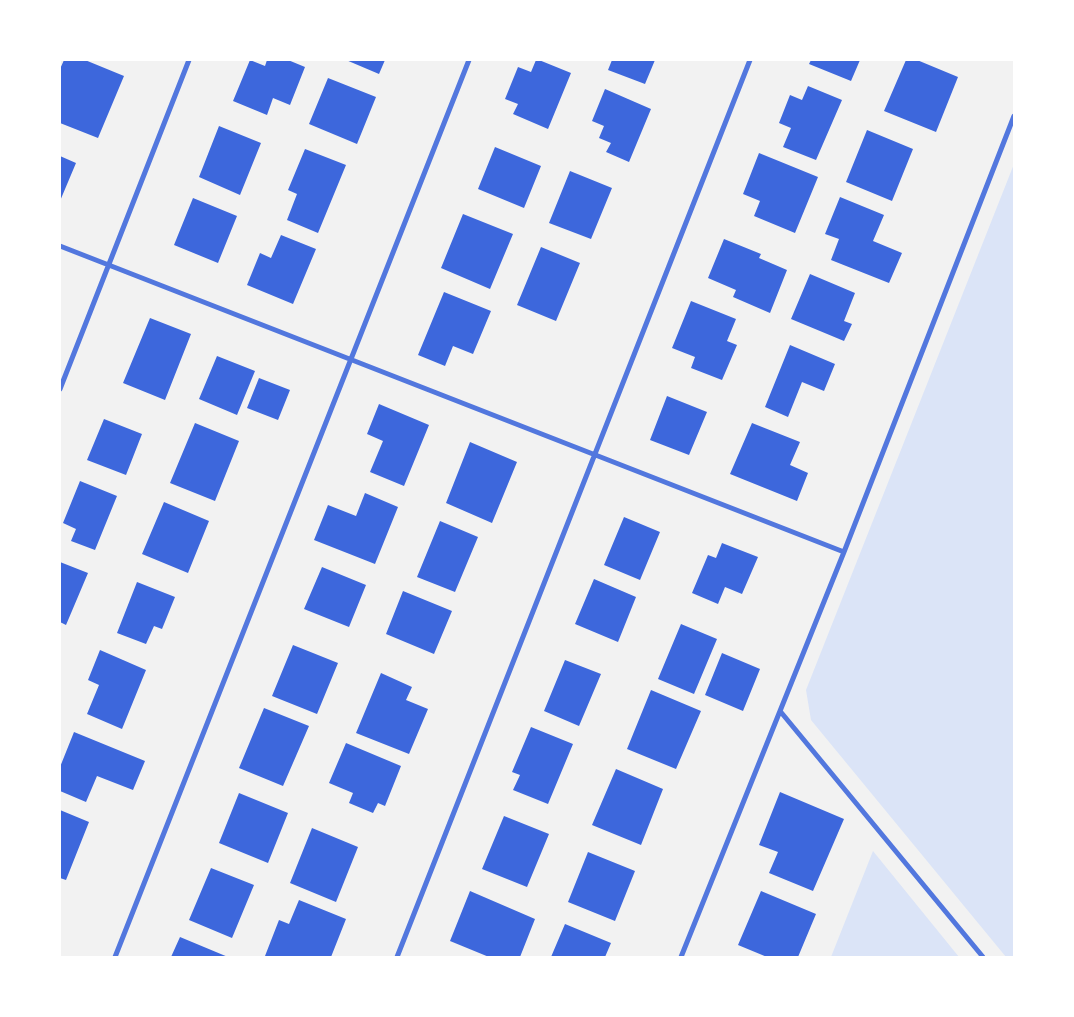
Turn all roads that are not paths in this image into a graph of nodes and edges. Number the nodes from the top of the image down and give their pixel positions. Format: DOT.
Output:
graph roads {
  1 [pos="189,60"];
  2 [pos="469,60"];
  3 [pos="750,60"];
  4 [pos="1014,116"];
  5 [pos="60,246"];
  6 [pos="109,265"];
  7 [pos="350,360"];
  8 [pos="60,389"];
  9 [pos="596,456"];
  10 [pos="844,552"];
  11 [pos="780,711"];
  12 [pos="114,957"];
  13 [pos="398,957"];
  14 [pos="681,957"];
  15 [pos="983,957"];
  1 -- 6 [label="street"];
  2 -- 7 [label="street"];
  3 -- 9 [label="street"];
  4 -- 10 [label="street"];
  5 -- 6 [label="street"];
  6 -- 7 [label="street"];
  6 -- 8 [label="street"];
  7 -- 9 [label="street"];
  7 -- 12 [label="street"];
  9 -- 10 [label="street"];
  9 -- 13 [label="street"];
  10 -- 11 [label="street"];
  11 -- 14 [label="street"];
  11 -- 15 [label="street"];
}
